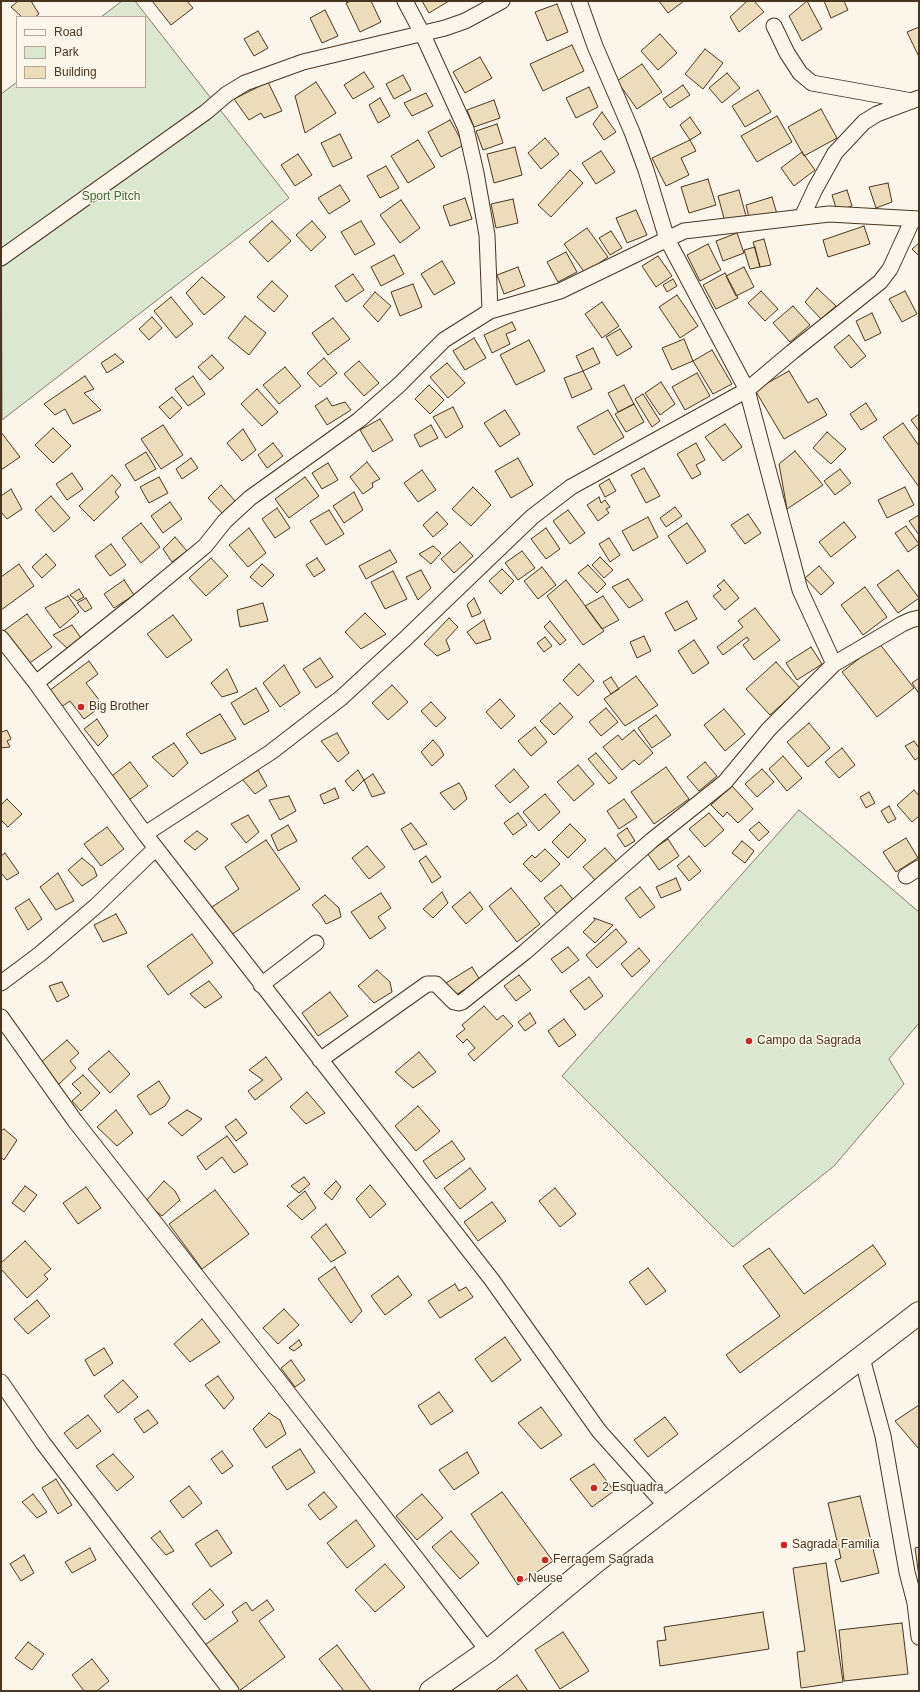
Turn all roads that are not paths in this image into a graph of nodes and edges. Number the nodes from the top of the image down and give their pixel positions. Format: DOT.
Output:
graph roads {
  1 [pos="405,1"];
  2 [pos="502,1"];
  3 [pos="579,1"];
  4 [pos="774,26"];
  5 [pos="423,35"];
  6 [pos="916,100"];
  7 [pos="802,217"];
  8 [pos="916,219"];
  9 [pos="667,239"];
  10 [pos="1,258"];
  11 [pos="490,311"];
  12 [pos="747,390"];
  13 [pos="919,618"];
  14 [pos="1,638"];
  15 [pos="834,664"];
  16 [pos="36,683"];
  17 [pos="145,834"];
  18 [pos="156,848"];
  19 [pos="316,943"];
  20 [pos="1,983"];
  21 [pos="261,985"];
  22 [pos="1,1017"];
  23 [pos="320,1060"];
  24 [pos="919,1313"];
  25 [pos="862,1358"];
  26 [pos="1,1382"];
  27 [pos="667,1507"];
  28 [pos="919,1637"];
  29 [pos="488,1651"];
  30 [pos="432,1690"];
  31 [pos="231,1691"];
  1 -- 5 [label="street"];
  2 -- 5 [label="street"];
  3 -- 9 [label="street"];
  4 -- 6 [label="street"];
  5 -- 10 [label="street"];
  5 -- 11 [label="street"];
  6 -- 7 [label="street"];
  7 -- 8 [label="street"];
  7 -- 9 [label="street"];
  8 -- 12 [label="street"];
  9 -- 11 [label="street"];
  9 -- 12 [label="street"];
  11 -- 16 [label="street"];
  12 -- 15 [label="street"];
  12 -- 17 [label="street"];
  13 -- 15 [label="street"];
  14 -- 16 [label="street"];
  15 -- 23 [label="street"];
  16 -- 17 [label="street"];
  17 -- 18 [label="street"];
  18 -- 20 [label="street"];
  18 -- 21 [label="street"];
  19 -- 21 [label="street"];
  21 -- 23 [label="street"];
  22 -- 29 [label="street"];
  23 -- 27 [label="street"];
  24 -- 25 [label="main road"];
  25 -- 27 [label="main road"];
  25 -- 28 [label="street"];
  26 -- 31 [label="street"];
  27 -- 29 [label="main road"];
  29 -- 30 [label="main road"];
}
